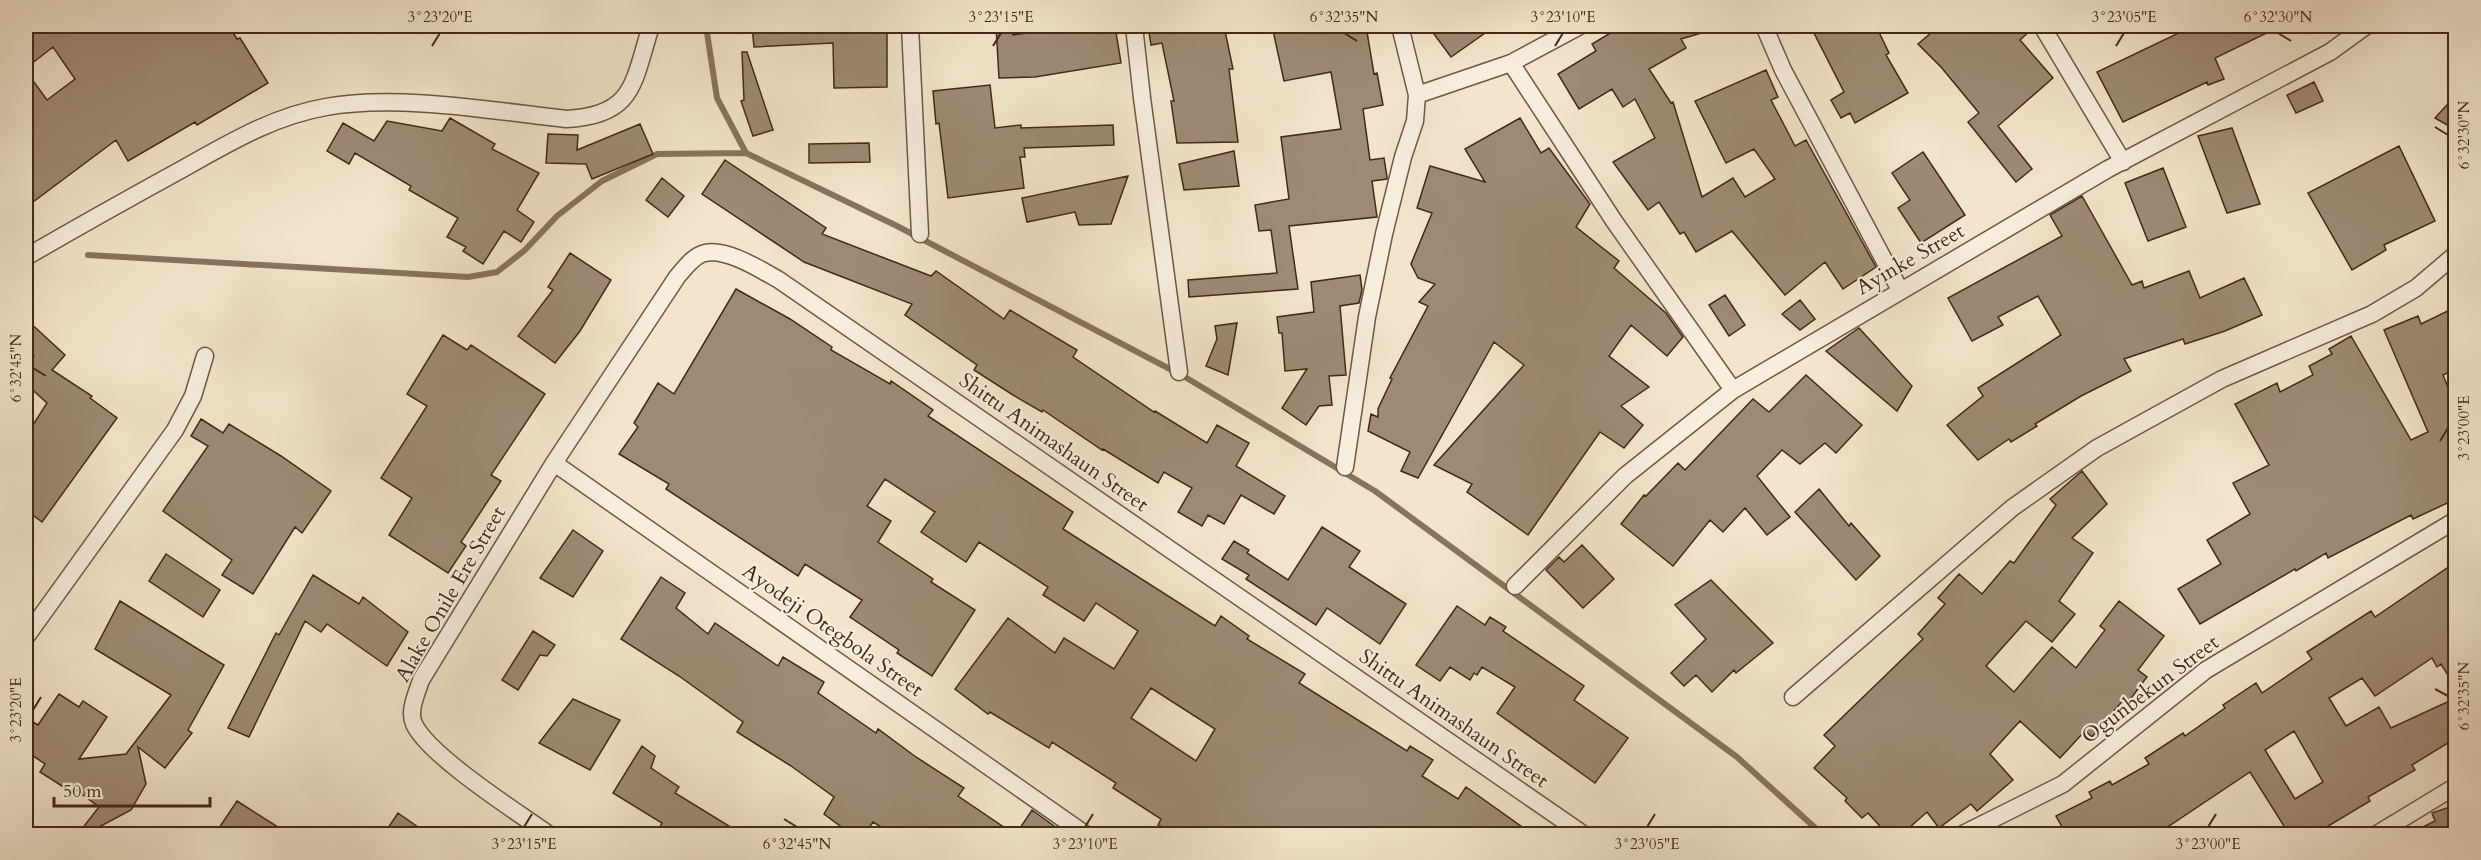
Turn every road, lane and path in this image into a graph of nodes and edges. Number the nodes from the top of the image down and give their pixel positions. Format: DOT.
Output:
graph roads {
  1 [pos="651,26"];
  2 [pos="910,26"];
  3 [pos="1134,26"];
  4 [pos="1400,26"];
  5 [pos="1580,26"];
  6 [pos="1764,26"];
  7 [pos="2042,26"];
  8 [pos="2366,26"];
  9 [pos="1510,63"];
  10 [pos="1417,95"];
  11 [pos="2123,162"];
  12 [pos="920,234"];
  13 [pos="2456,254"];
  14 [pos="26,257"];
  15 [pos="1900,290"];
  16 [pos="205,356"];
  17 [pos="1179,372"];
  18 [pos="1733,390"];
  19 [pos="554,463"];
  20 [pos="1345,467"];
  21 [pos="2456,520"];
  22 [pos="1515,586"];
  23 [pos="26,637"];
  24 [pos="1793,697"];
  25 [pos="2456,786"];
  26 [pos="548,834"];
  27 [pos="1085,834"];
  28 [pos="1583,834"];
  29 [pos="1963,834"];
  30 [pos="2377,834"];
  1 -- 14 [label="street"];
  2 -- 12 [label="street"];
  3 -- 17 [label="street"];
  4 -- 10 [label="street"];
  5 -- 9 [label="street"];
  6 -- 15 [label="street"];
  7 -- 11 [label="street"];
  8 -- 11 [label="street, Ayinke Street"];
  9 -- 10 [label="street"];
  9 -- 18 [label="street"];
  10 -- 20 [label="street"];
  11 -- 15 [label="street, Ayinke Street"];
  13 -- 24 [label="street"];
  15 -- 18 [label="street, Ayinke Street"];
  16 -- 23 [label="street"];
  18 -- 22 [label="street, Ayinke Street"];
  19 -- 26 [label="street, Alake Onile Ere Street"];
  19 -- 27 [label="street, Ayodeji Otegbola Street"];
  19 -- 28 [label="street, Shittu Animashaun Street"];
  21 -- 29 [label="street, Ogunbekun Street"];
  25 -- 30 [label="street"];
}
